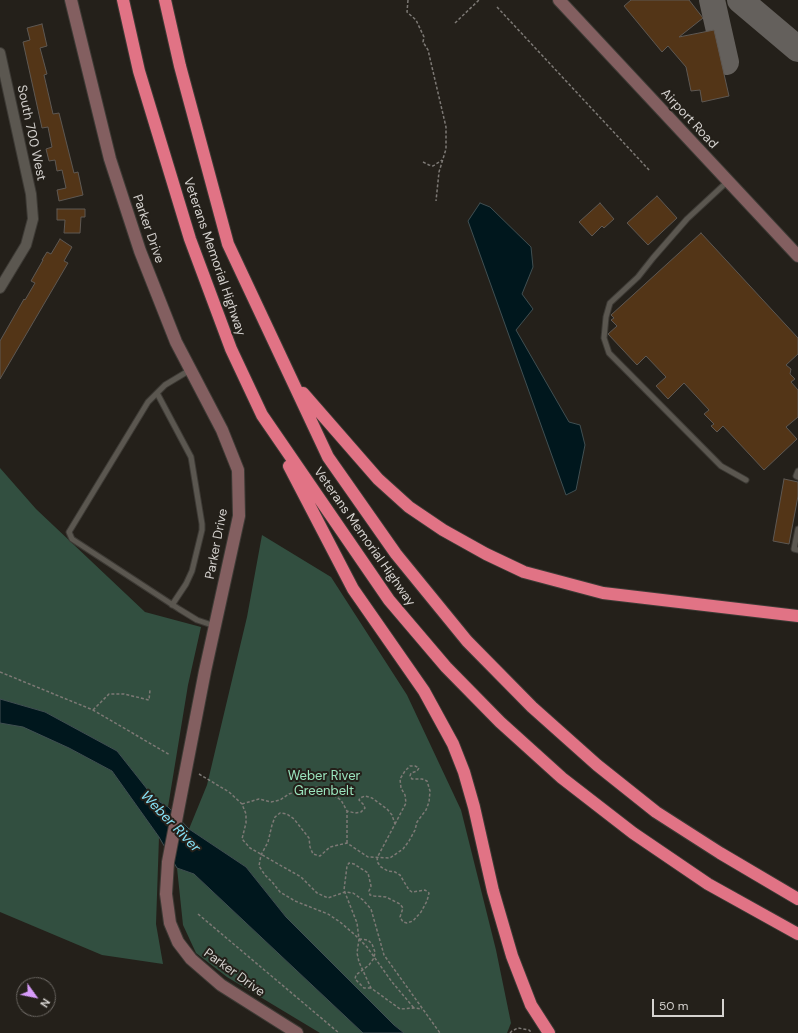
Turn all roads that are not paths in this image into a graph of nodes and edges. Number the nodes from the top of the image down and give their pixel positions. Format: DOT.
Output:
graph roads {
  1 [pos="71,0"];
  2 [pos="123,0"];
  3 [pos="165,0"];
  4 [pos="559,0"];
  5 [pos="0,53"];
  6 [pos="3,80"];
  7 [pos="728,181"];
  8 [pos="798,256"];
  9 [pos="0,288"];
  10 [pos="190,370"];
  11 [pos="293,381"];
  12 [pos="157,393"];
  13 [pos="262,415"];
  14 [pos="798,471"];
  15 [pos="798,477"];
  16 [pos="746,480"];
  17 [pos="798,529"];
  18 [pos="798,550"];
  19 [pos="172,604"];
  20 [pos="798,616"];
  21 [pos="215,626"];
  22 [pos="798,899"];
  23 [pos="798,934"];
  24 [pos="297,1033"];
  25 [pos="549,1033"];
  1 -- 10 [label="street, Parker Drive"];
  2 -- 13 [label="highway, Veterans Memorial Highway"];
  3 -- 11 [label="highway, Veterans Memorial Highway"];
  4 -- 7 [label="street, Airport Road"];
  5 -- 6 [label="street, South 700 West"];
  6 -- 9 [label="street, South 700 West"];
  7 -- 8 [label="street, Airport Road"];
  7 -- 16 [label="lane"];
  10 -- 12 [label="lane"];
  10 -- 21 [label="street, Parker Drive"];
  11 -- 20 [label="highway"];
  11 -- 22 [label="highway, Veterans Memorial Highway"];
  12 -- 19 [label="lane"];
  12 -- 19 [label="lane"];
  13 -- 23 [label="highway, Veterans Memorial Highway"];
  13 -- 25 [label="highway"];
  14 -- 15 [label="lane"];
  17 -- 18 [label="lane"];
  19 -- 21 [label="lane"];
  21 -- 24 [label="street, Parker Drive"];
}
